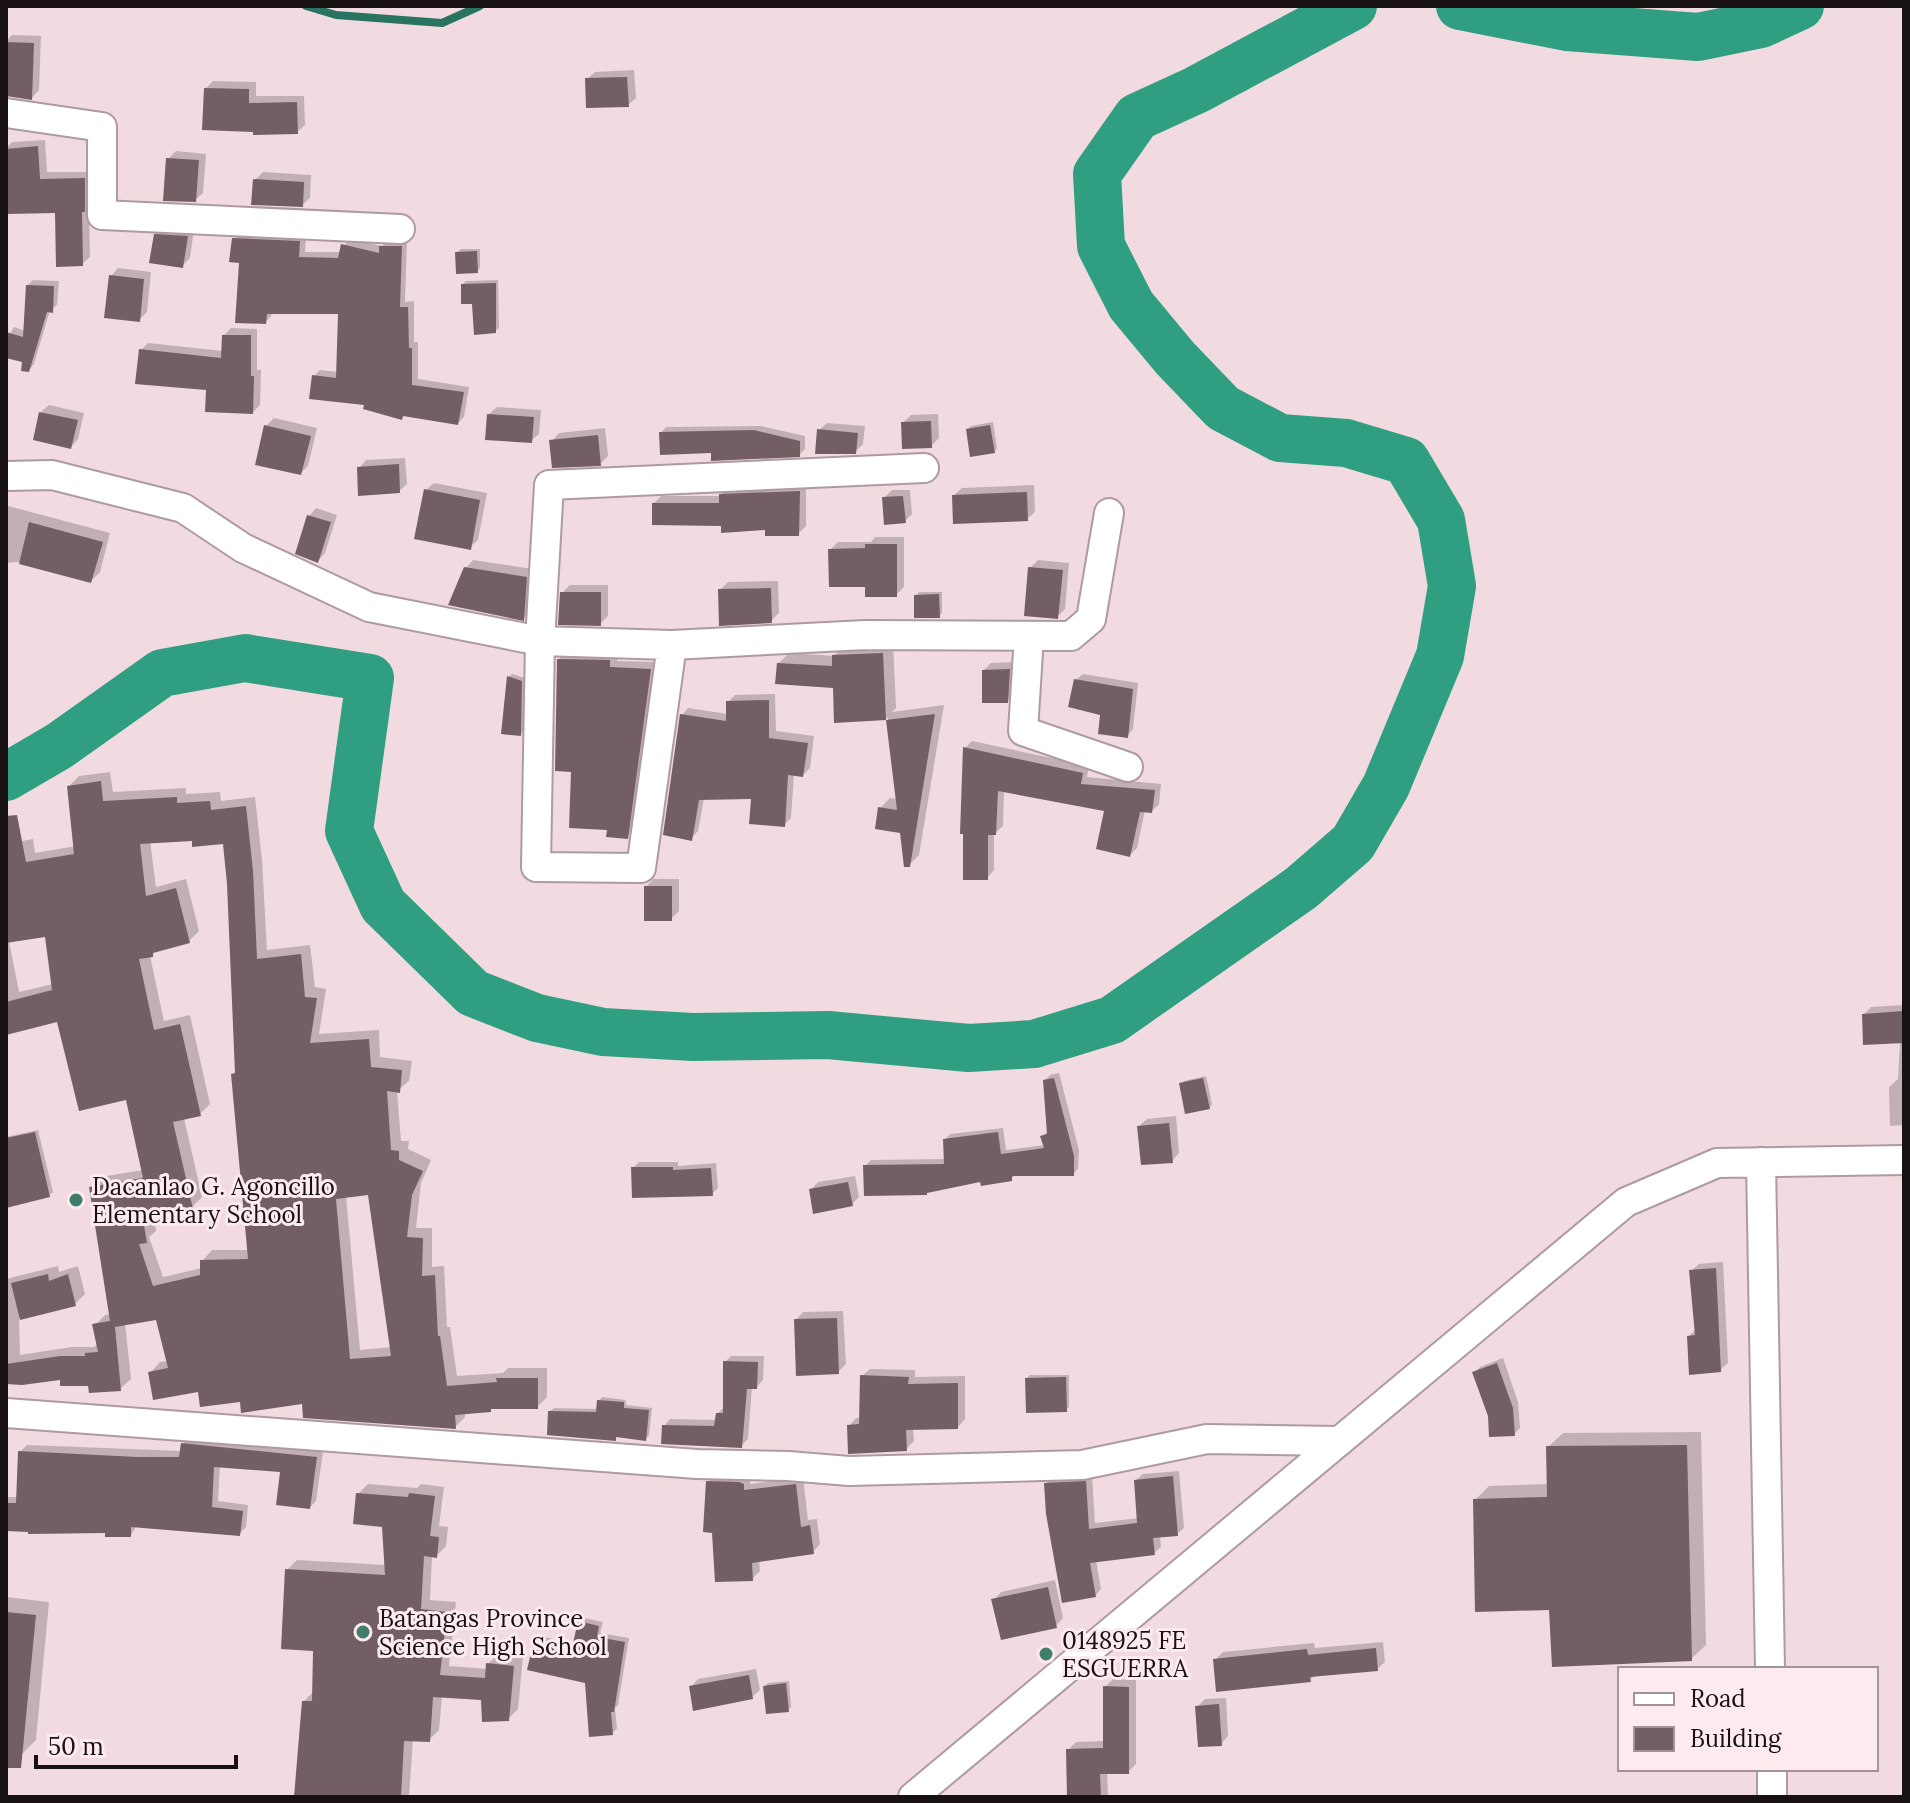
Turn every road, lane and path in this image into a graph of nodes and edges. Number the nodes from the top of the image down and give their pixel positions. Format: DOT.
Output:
graph roads {
  1 [pos="6,113"];
  2 [pos="400,229"];
  3 [pos="924,468"];
  4 [pos="6,476"];
  5 [pos="1109,513"];
  6 [pos="1029,636"];
  7 [pos="540,641"];
  8 [pos="672,645"];
  9 [pos="1128,767"];
  10 [pos="1904,1160"];
  11 [pos="1761,1162"];
  12 [pos="6,1413"];
  13 [pos="1340,1441"];
  14 [pos="1770,1667"];
  15 [pos="1772,1771"];
  16 [pos="913,1797"];
  17 [pos="1772,1797"];
  1 -- 2 [label="street"];
  3 -- 7 [label="street"];
  4 -- 7 [label="street"];
  5 -- 6 [label="street"];
  6 -- 8 [label="street"];
  6 -- 9 [label="street"];
  7 -- 8 [label="street"];
  7 -- 8 [label="street"];
  10 -- 11 [label="street"];
  11 -- 13 [label="street"];
  11 -- 14 [label="street"];
  12 -- 13 [label="street"];
  13 -- 16 [label="street"];
  15 -- 17 [label="street"];
}
